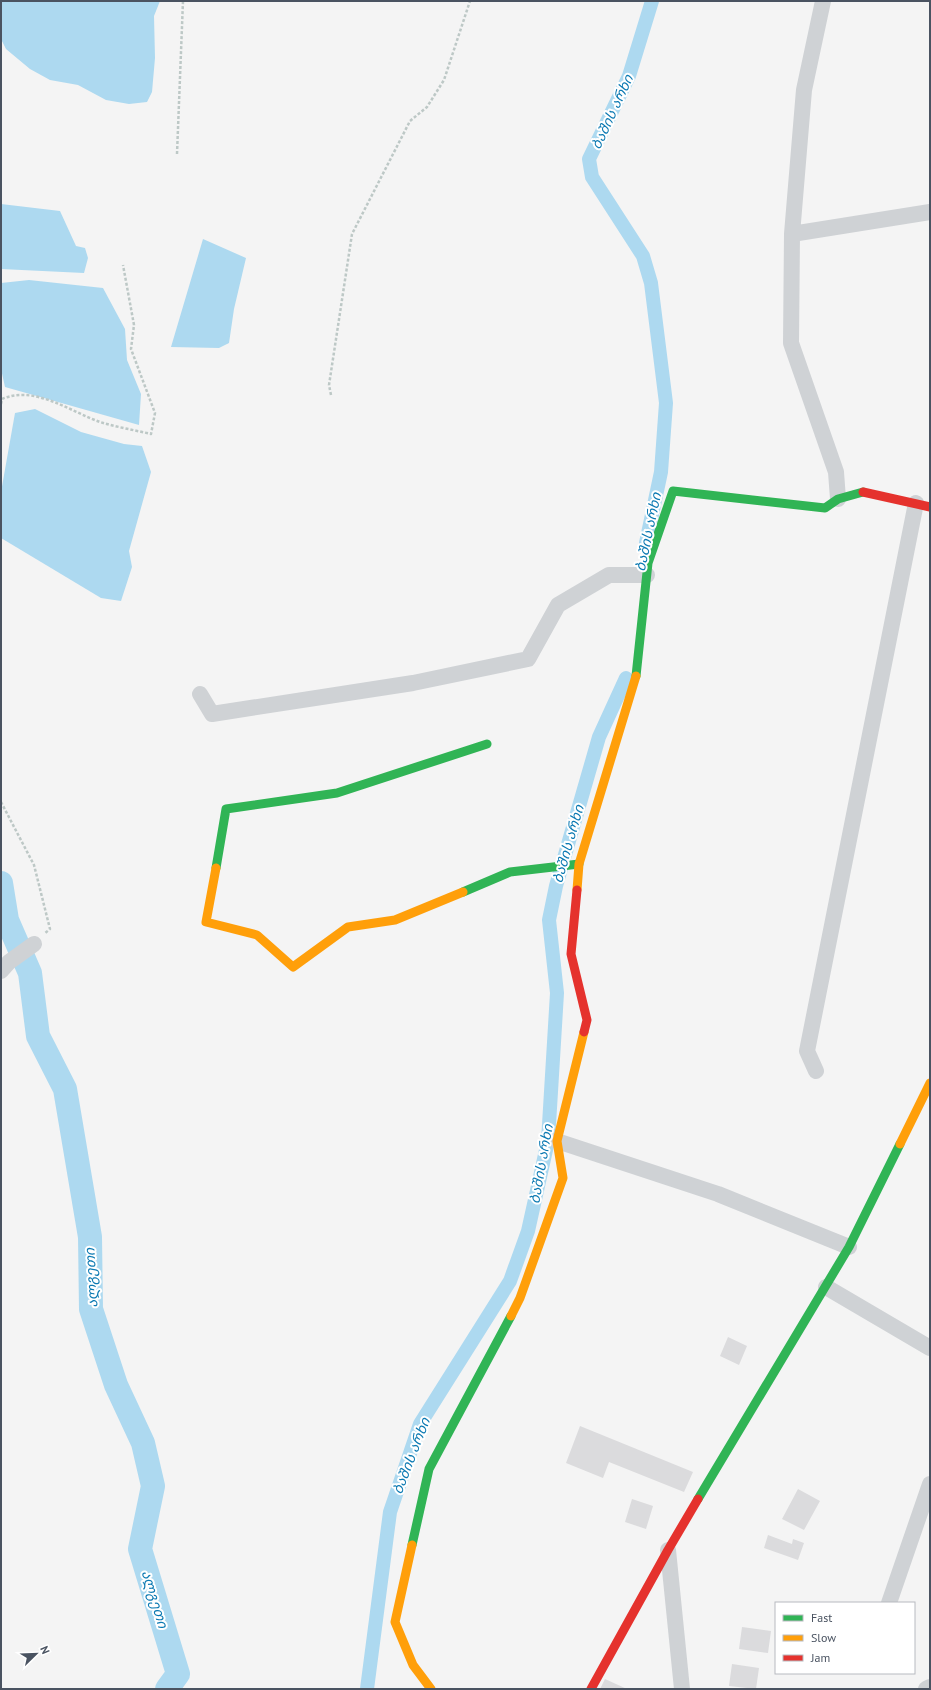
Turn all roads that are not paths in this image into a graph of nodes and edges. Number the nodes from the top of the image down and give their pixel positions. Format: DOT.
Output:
graph roads {
  1 [pos="823,1"];
  2 [pos="930,212"];
  3 [pos="792,234"];
  4 [pos="838,499"];
  5 [pos="923,505"];
  6 [pos="647,575"];
  7 [pos="200,694"];
  8 [pos="487,744"];
  9 [pos="579,864"];
  10 [pos="34,944"];
  11 [pos="5,966"];
  12 [pos="816,1071"];
  13 [pos="928,1092"];
  14 [pos="557,1141"];
  15 [pos="849,1247"];
  16 [pos="826,1287"];
  17 [pos="930,1348"];
  18 [pos="930,1484"];
  19 [pos="668,1550"];
  20 [pos="889,1602"];
  21 [pos="930,1687"];
  22 [pos="431,1689"];
  23 [pos="591,1689"];
  24 [pos="682,1689"];
  25 [pos="926,1689"];
  1 -- 3 [label="street"];
  2 -- 3 [label="street"];
  3 -- 4 [label="street"];
  4 -- 5 [label="street"];
  4 -- 6 [label="street"];
  5 -- 12 [label="street"];
  6 -- 7 [label="street"];
  6 -- 9 [label="street"];
  8 -- 9 [label="street"];
  9 -- 14 [label="street"];
  10 -- 11 [label="street"];
  13 -- 15 [label="street"];
  14 -- 15 [label="street"];
  14 -- 22 [label="street"];
  15 -- 16 [label="street"];
  16 -- 17 [label="street"];
  16 -- 19 [label="street"];
  18 -- 20 [label="street"];
  19 -- 23 [label="street"];
  19 -- 24 [label="street"];
  21 -- 25 [label="street"];
}
